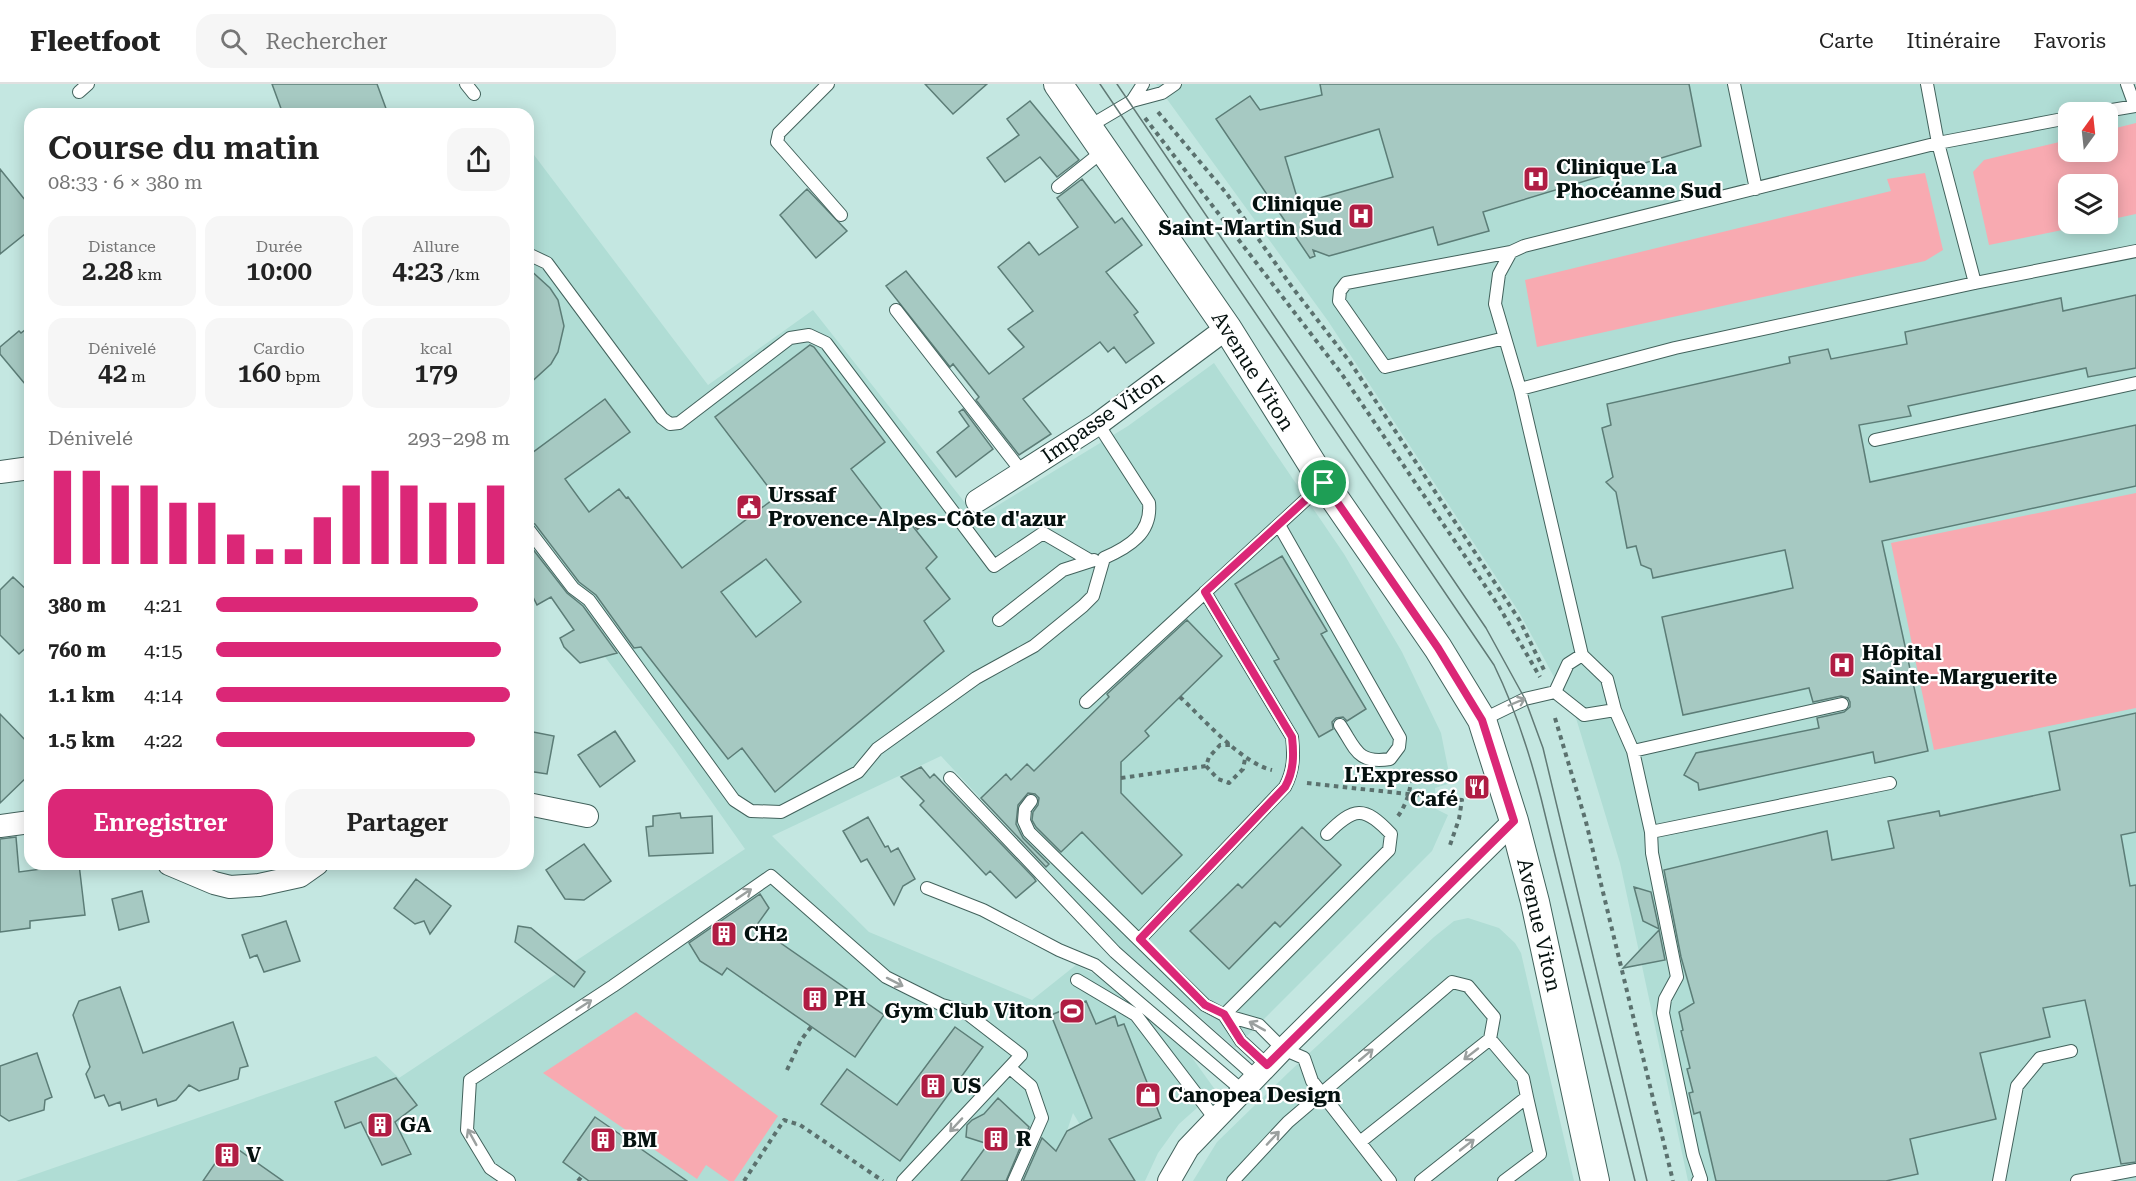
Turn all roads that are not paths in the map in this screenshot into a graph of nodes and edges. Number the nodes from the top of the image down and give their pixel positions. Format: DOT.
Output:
graph roads {
  1 [pos="828,84"];
  2 [pos="1058,84"];
  3 [pos="1143,84"];
  4 [pos="1175,84"];
  5 [pos="1734,84"];
  6 [pos="1927,84"];
  7 [pos="2127,84"];
  8 [pos="1132,100"];
  9 [pos="2135,106"];
  10 [pos="2118,109"];
  11 [pos="2058,120"];
  12 [pos="1087,128"];
  13 [pos="1938,143"];
  14 [pos="1103,151"];
  15 [pos="1058,188"];
  16 [pos="1756,189"];
  17 [pos="841,215"];
  18 [pos="2136,251"];
  19 [pos="1511,252"];
  20 [pos="534,257"];
  21 [pos="1975,283"];
  22 [pos="896,310"];
  23 [pos="1227,328"];
  24 [pos="1506,338"];
  25 [pos="2136,383"];
  26 [pos="1520,389"];
  27 [pos="1098,424"];
  28 [pos="1875,440"];
  29 [pos="24,469"];
  30 [pos="0,472"];
  31 [pos="1022,472"];
  32 [pos="1324,483"];
  33 [pos="977,501"];
  34 [pos="1279,525"];
  35 [pos="534,537"];
  36 [pos="1097,560"];
  37 [pos="1205,592"];
  38 [pos="999,620"];
  39 [pos="1582,655"];
  40 [pos="1552,692"];
  41 [pos="1086,702"];
  42 [pos="1842,704"];
  43 [pos="1615,710"];
  44 [pos="1482,720"];
  45 [pos="1340,725"];
  46 [pos="1633,751"];
  47 [pos="950,778"];
  48 [pos="1890,783"];
  49 [pos="1031,801"];
  50 [pos="534,805"];
  51 [pos="586,816"];
  52 [pos="1514,821"];
  53 [pos="24,823"];
  54 [pos="0,826"];
  55 [pos="1652,832"];
  56 [pos="1327,834"];
  57 [pos="182,870"];
  58 [pos="308,870"];
  59 [pos="927,888"];
  60 [pos="1140,939"];
  61 [pos="1077,980"];
  62 [pos="1224,1014"];
  63 [pos="1490,1040"];
  64 [pos="1283,1049"];
  65 [pos="2070,1051"];
  66 [pos="1010,1068"];
  67 [pos="1255,1078"];
  68 [pos="1322,1093"];
  69 [pos="1527,1097"];
  70 [pos="1215,1120"];
  71 [pos="1360,1142"];
  72 [pos="2136,1170"];
  73 [pos="1596,1179"];
  74 [pos="1701,1180"];
  75 [pos="509,1181"];
  76 [pos="903,1181"];
  77 [pos="1014,1181"];
  78 [pos="1169,1181"];
  79 [pos="1233,1181"];
  80 [pos="1390,1181"];
  81 [pos="1421,1181"];
  82 [pos="1504,1181"];
  83 [pos="1999,1181"];
  84 [pos="2077,1181"];
  1 -- 17 [label="lane"];
  2 -- 12 [label="street, Avenue Viton"];
  3 -- 8 [label="lane"];
  4 -- 8 [label="lane"];
  5 -- 16 [label="lane"];
  6 -- 13 [label="lane"];
  7 -- 9 [label="lane"];
  8 -- 12 [label="lane"];
  9 -- 10 [label="lane"];
  11 -- 13 [label="lane"];
  12 -- 14 [label="street, Avenue Viton"];
  13 -- 16 [label="lane"];
  13 -- 21 [label="lane"];
  14 -- 15 [label="lane"];
  14 -- 23 [label="street, Avenue Viton"];
  16 -- 19 [label="lane"];
  18 -- 21 [label="lane"];
  19 -- 24 [label="lane"];
  19 -- 24 [label="lane"];
  20 -- 36 [label="lane"];
  21 -- 26 [label="lane"];
  22 -- 31 [label="lane"];
  23 -- 27 [label="street, Impasse Viton"];
  23 -- 32 [label="street, Avenue Viton"];
  24 -- 26 [label="lane"];
  25 -- 28 [label="lane"];
  26 -- 39 [label="lane"];
  27 -- 31 [label="street, Impasse Viton"];
  27 -- 36 [label="lane"];
  29 -- 30 [label="street"];
  31 -- 33 [label="street, Impasse Viton"];
  32 -- 34 [label="lane"];
  32 -- 44 [label="street, Avenue Viton"];
  34 -- 37 [label="lane"];
  34 -- 45 [label="lane"];
  35 -- 36 [label="lane"];
  36 -- 38 [label="lane"];
  37 -- 41 [label="lane"];
  37 -- 60 [label="lane"];
  39 -- 40 [label="lane"];
  39 -- 43 [label="lane"];
  40 -- 43 [label="lane"];
  44 -- 40 [label="lane, one-way"];
  42 -- 46 [label="lane"];
  43 -- 46 [label="lane"];
  44 -- 52 [label="street, Avenue Viton"];
  46 -- 55 [label="lane"];
  47 -- 67 [label="lane"];
  48 -- 55 [label="lane"];
  49 -- 60 [label="lane"];
  50 -- 51 [label="street"];
  52 -- 64 [label="street"];
  52 -- 73 [label="street, Avenue Viton"];
  53 -- 54 [label="street"];
  55 -- 74 [label="lane"];
  56 -- 62 [label="lane"];
  57 -- 58 [label="street"];
  59 -- 67 [label="lane"];
  60 -- 62 [label="lane"];
  61 -- 70 [label="lane"];
  64 -- 62 [label="lane, one-way"];
  62 -- 67 [label="lane"];
  68 -- 63 [label="lane, one-way"];
  63 -- 69 [label="lane"];
  63 -- 71 [label="lane, one-way"];
  64 -- 67 [label="street"];
  64 -- 68 [label="lane"];
  65 -- 83 [label="lane"];
  75 -- 66 [label="lane, one-way"];
  66 -- 76 [label="lane, one-way"];
  66 -- 77 [label="lane"];
  67 -- 70 [label="street"];
  68 -- 71 [label="lane"];
  79 -- 68 [label="lane, one-way"];
  81 -- 69 [label="lane, one-way"];
  69 -- 82 [label="lane"];
  70 -- 78 [label="street"];
  71 -- 80 [label="lane"];
  72 -- 84 [label="lane"];
}
